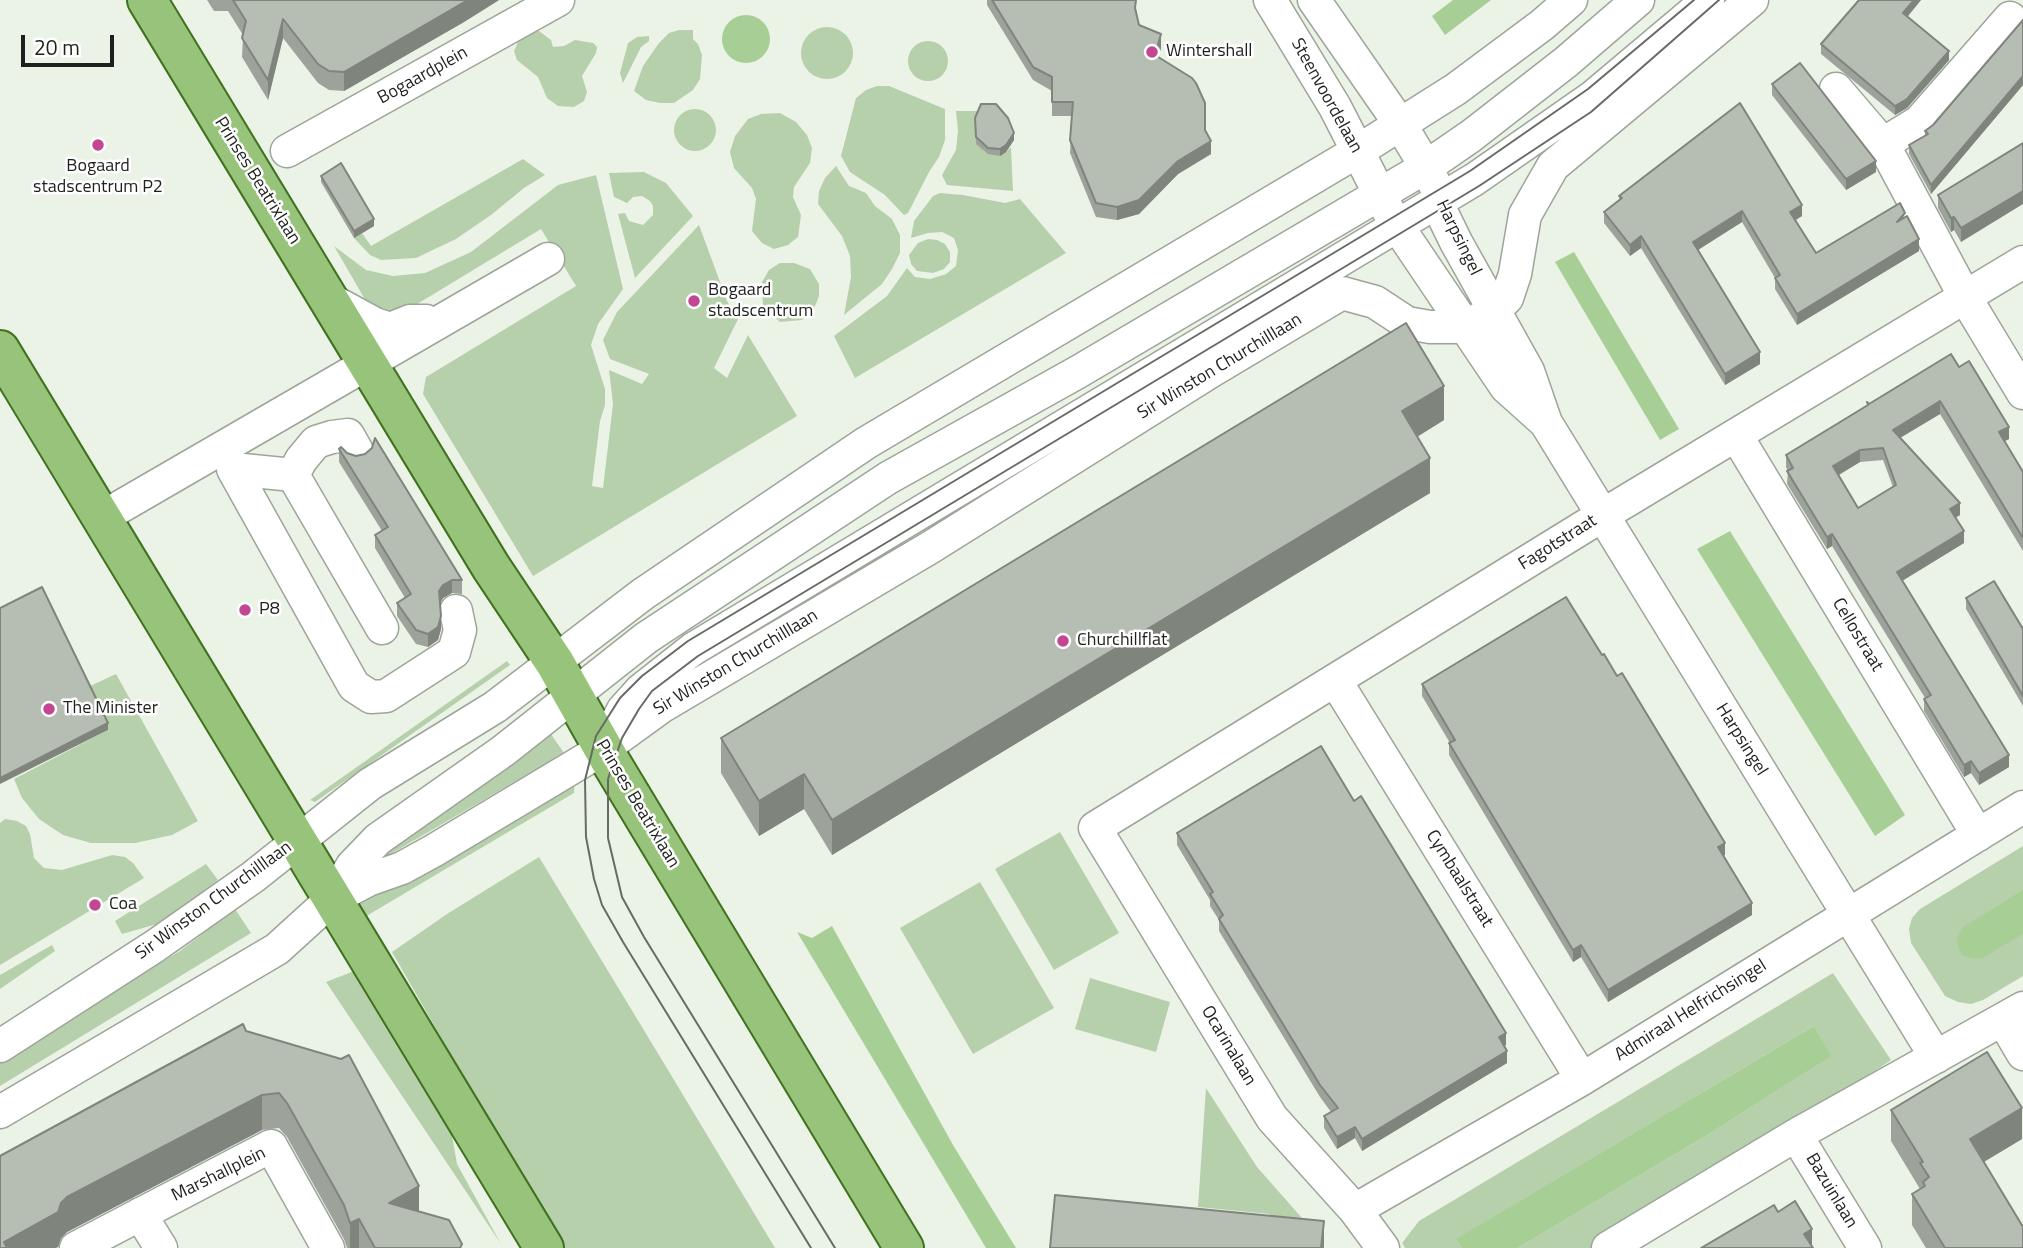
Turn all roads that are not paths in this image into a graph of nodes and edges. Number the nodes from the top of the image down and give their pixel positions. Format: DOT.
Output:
graph roads {
  1 [pos="147,0"];
  2 [pos="558,0"];
  3 [pos="1270,0"];
  4 [pos="1314,0"];
  5 [pos="1571,0"];
  6 [pos="1638,0"];
  7 [pos="1708,0"];
  8 [pos="1752,0"];
  9 [pos="2010,18"];
  10 [pos="1836,89"];
  11 [pos="1400,124"];
  12 [pos="1883,144"];
  13 [pos="287,151"];
  14 [pos="1358,151"];
  15 [pos="1426,167"];
  16 [pos="1378,195"];
  17 [pos="1436,201"];
  18 [pos="1396,225"];
  19 [pos="548,259"];
  20 [pos="2023,262"];
  21 [pos="1965,297"];
  22 [pos="329,299"];
  23 [pos="1495,309"];
  24 [pos="441,320"];
  25 [pos="1467,327"];
  26 [pos="0,350"];
  27 [pos="368,362"];
  28 [pos="2023,393"];
  29 [pos="1546,423"];
  30 [pos="1736,435"];
  31 [pos="357,451"];
  32 [pos="228,471"];
  33 [pos="293,475"];
  34 [pos="1603,515"];
  35 [pos="101,517"];
  36 [pos="456,611"];
  37 [pos="382,628"];
  38 [pos="564,679"];
  39 [pos="1335,680"];
  40 [pos="648,684"];
  41 [pos="603,749"];
  42 [pos="2023,807"];
  43 [pos="1095,828"];
  44 [pos="1978,835"];
  45 [pos="297,840"];
  46 [pos="332,899"];
  47 [pos="1849,913"];
  48 [pos="2013,1014"];
  49 [pos="0,1046"];
  50 [pos="2023,1054"];
  51 [pos="1936,1057"];
  52 [pos="1582,1079"];
  53 [pos="0,1112"];
  54 [pos="1796,1135"];
  55 [pos="1355,1210"];
  56 [pos="140,1214"];
  57 [pos="76,1248"];
  58 [pos="161,1248"];
  59 [pos="328,1248"];
  60 [pos="544,1248"];
  61 [pos="904,1248"];
  62 [pos="1383,1248"];
  63 [pos="1608,1248"];
  64 [pos="1865,1248"];
  1 -- 22 [label="main road, Prinses Beatrixlaan"];
  2 -- 13 [label="street, Bogaardplein"];
  3 -- 14 [label="street, Steenvoordelaan"];
  4 -- 11 [label="street"];
  5 -- 11 [label="street, Sir Winston Churchilllaan"];
  6 -- 15 [label="street, Sir Winston Churchilllaan"];
  7 -- 17 [label="street, Sir Winston Churchilllaan"];
  8 -- 23 [label="street"];
  9 -- 12 [label="street"];
  10 -- 12 [label="street"];
  11 -- 14 [label="street, Sir Winston Churchilllaan"];
  11 -- 15 [label="street"];
  12 -- 21 [label="street"];
  14 -- 16 [label="street, Steenvoordelaan"];
  14 -- 38 [label="street, Sir Winston Churchilllaan"];
  15 -- 16 [label="street, Sir Winston Churchilllaan"];
  15 -- 17 [label="street, Harpsingel"];
  16 -- 18 [label="street, Harpsingel"];
  16 -- 38 [label="street, Sir Winston Churchilllaan"];
  17 -- 18 [label="street, Sir Winston Churchilllaan"];
  17 -- 23 [label="street, Harpsingel"];
  18 -- 25 [label="street, Harpsingel"];
  18 -- 40 [label="street, Sir Winston Churchilllaan"];
  19 -- 24 [label="street"];
  20 -- 21 [label="street, Fagotstraat"];
  21 -- 28 [label="street"];
  21 -- 30 [label="street, Fagotstraat"];
  22 -- 24 [label="street"];
  22 -- 27 [label="main road, Prinses Beatrixlaan"];
  23 -- 25 [label="street"];
  23 -- 29 [label="street, Harpsingel"];
  24 -- 27 [label="street"];
  25 -- 29 [label="street, Harpsingel"];
  25 -- 41 [label="street, Sir Winston Churchilllaan"];
  26 -- 35 [label="main road"];
  27 -- 32 [label="street"];
  27 -- 38 [label="main road, Prinses Beatrixlaan"];
  29 -- 34 [label="street, Harpsingel"];
  30 -- 34 [label="street, Fagotstraat"];
  30 -- 44 [label="street, Cellostraat"];
  31 -- 33 [label="street"];
  32 -- 33 [label="street"];
  32 -- 35 [label="street"];
  32 -- 36 [label="street"];
  33 -- 37 [label="street"];
  34 -- 39 [label="street, Fagotstraat"];
  34 -- 47 [label="street, Harpsingel"];
  35 -- 45 [label="main road"];
  38 -- 40 [label="street, Sir Winston Churchilllaan"];
  38 -- 41 [label="main road, Prinses Beatrixlaan"];
  38 -- 45 [label="street, Sir Winston Churchilllaan"];
  38 -- 46 [label="street, Sir Winston Churchilllaan"];
  39 -- 43 [label="street, Fagotstraat"];
  39 -- 52 [label="street, Cymbaalstraat"];
  40 -- 41 [label="street, Sir Winston Churchilllaan"];
  41 -- 46 [label="street, Sir Winston Churchilllaan"];
  41 -- 61 [label="main road, Prinses Beatrixlaan"];
  42 -- 44 [label="street, Admiraal Helfrichsingel"];
  43 -- 55 [label="street, Ocarinalaan"];
  44 -- 47 [label="street, Admiraal Helfrichsingel"];
  45 -- 46 [label="main road"];
  45 -- 49 [label="street, Sir Winston Churchilllaan"];
  46 -- 53 [label="street, Sir Winston Churchilllaan"];
  46 -- 60 [label="main road"];
  47 -- 51 [label="street, Harpsingel"];
  47 -- 52 [label="street, Admiraal Helfrichsingel"];
  48 -- 50 [label="street"];
  48 -- 51 [label="street"];
  51 -- 54 [label="street"];
  52 -- 55 [label="street, Admiraal Helfrichsingel"];
  54 -- 63 [label="street"];
  54 -- 64 [label="street, Bazuinlaan"];
  55 -- 62 [label="street, Ocarinalaan"];
  56 -- 57 [label="street, Marshallplein"];
  56 -- 58 [label="street"];
  56 -- 59 [label="street, Marshallplein"];
}
